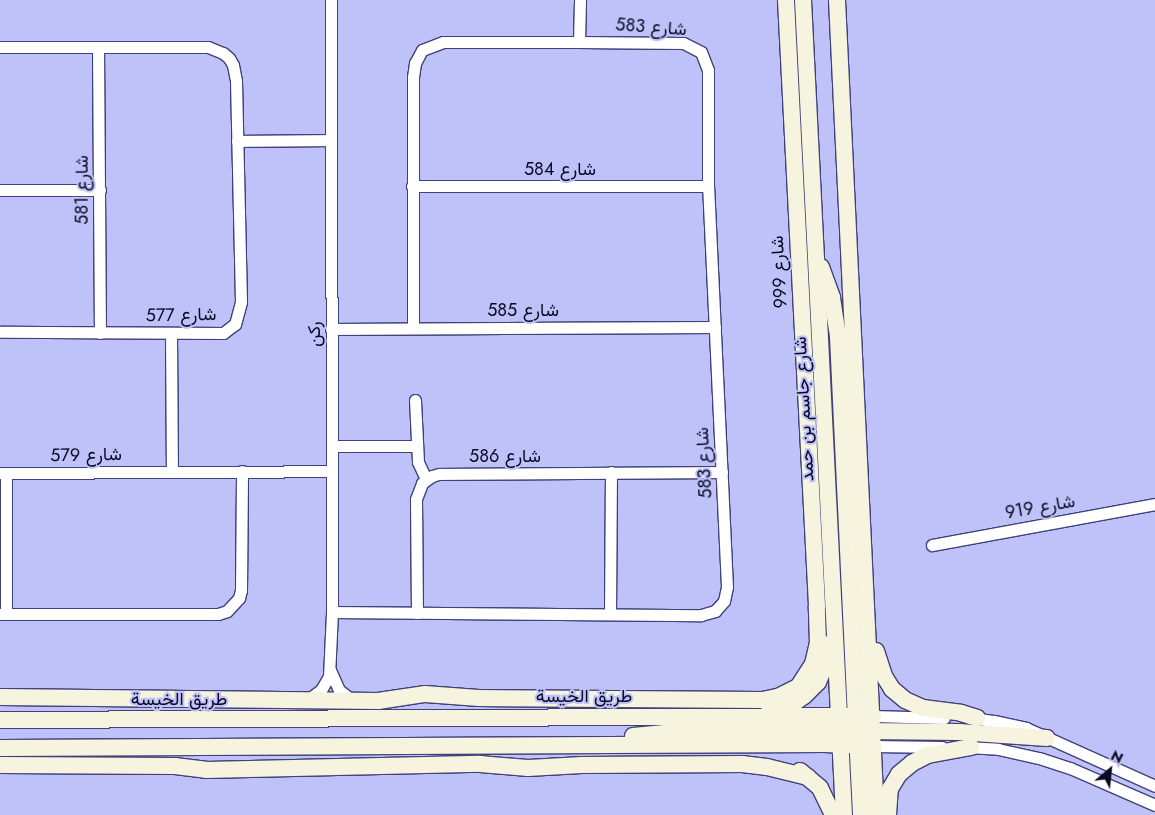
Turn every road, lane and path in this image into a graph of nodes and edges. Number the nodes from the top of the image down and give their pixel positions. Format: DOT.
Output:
graph roads {
  1 [pos="331,0"];
  2 [pos="580,0"];
  3 [pos="786,0"];
  4 [pos="803,0"];
  5 [pos="837,0"];
  6 [pos="786,18"];
  7 [pos="805,39"];
  8 [pos="579,42"];
  9 [pos="98,46"];
  10 [pos="0,47"];
  11 [pos="331,140"];
  12 [pos="237,141"];
  13 [pos="412,186"];
  14 [pos="708,186"];
  15 [pos="0,190"];
  16 [pos="100,190"];
  17 [pos="816,258"];
  18 [pos="413,327"];
  19 [pos="715,327"];
  20 [pos="332,329"];
  21 [pos="0,332"];
  22 [pos="100,333"];
  23 [pos="171,334"];
  24 [pos="415,400"];
  25 [pos="807,420"];
  26 [pos="332,446"];
  27 [pos="417,446"];
  28 [pos="827,460"];
  29 [pos="242,471"];
  30 [pos="332,471"];
  31 [pos="172,472"];
  32 [pos="611,472"];
  33 [pos="722,472"];
  34 [pos="3,473"];
  35 [pos="426,479"];
  36 [pos="1155,504"];
  37 [pos="932,545"];
  38 [pos="834,603"];
  39 [pos="332,612"];
  40 [pos="417,613"];
  41 [pos="3,614"];
  42 [pos="610,614"];
  43 [pos="868,625"];
  44 [pos="330,668"];
  45 [pos="798,687"];
  46 [pos="0,697"];
  47 [pos="256,698"];
  48 [pos="397,699"];
  49 [pos="309,700"];
  50 [pos="352,700"];
  51 [pos="749,717"];
  52 [pos="468,718"];
  53 [pos="977,718"];
  54 [pos="219,719"];
  55 [pos="0,720"];
  56 [pos="857,730"];
  57 [pos="1047,738"];
  58 [pos="581,745"];
  59 [pos="716,745"];
  60 [pos="252,747"];
  61 [pos="971,747"];
  62 [pos="0,748"];
  63 [pos="0,765"];
  64 [pos="175,766"];
  65 [pos="808,777"];
  66 [pos="1155,786"];
  67 [pos="1155,805"];
  68 [pos="833,815"];
  69 [pos="844,815"];
  70 [pos="861,815"];
  71 [pos="876,815"];
  72 [pos="888,815"];
  1 -- 11 [label="street, ركن"];
  2 -- 8 [label="street"];
  3 -- 6 [label="main road, شارع 999"];
  4 -- 7 [label="main road, شارع جاسم بن حمد"];
  5 -- 43 [label="main road, شارع جاسم بن حمد"];
  6 -- 7 [label="main road"];
  6 -- 25 [label="main road, شارع 999"];
  7 -- 17 [label="main road, شارع جاسم بن حمد"];
  8 -- 13 [label="street, شارع 583"];
  8 -- 14 [label="street, شارع 583"];
  9 -- 10 [label="street, شارع 577"];
  9 -- 12 [label="street, شارع 577"];
  9 -- 16 [label="street, شارع 581"];
  11 -- 12 [label="street"];
  11 -- 20 [label="street, ركن"];
  12 -- 23 [label="street, شارع 577"];
  13 -- 14 [label="street, شارع 584"];
  13 -- 18 [label="street, شارع 583"];
  14 -- 19 [label="street, شارع 583"];
  15 -- 16 [label="street"];
  16 -- 22 [label="street, شارع 581"];
  17 -- 28 [label="main road, شارع جاسم بن حمد"];
  17 -- 56 [label="main road"];
  18 -- 19 [label="street, شارع 585"];
  18 -- 20 [label="street, شارع 585"];
  19 -- 33 [label="street, شارع 583"];
  20 -- 26 [label="street, ركن"];
  21 -- 22 [label="street, شارع 577"];
  22 -- 23 [label="street, شارع 577"];
  23 -- 31 [label="street"];
  24 -- 27 [label="street"];
  25 -- 28 [label="main road"];
  25 -- 45 [label="main road, شارع 999"];
  26 -- 27 [label="street"];
  26 -- 30 [label="street, ركن"];
  27 -- 35 [label="street"];
  28 -- 38 [label="main road, شارع جاسم بن حمد"];
  29 -- 30 [label="street, شارع 579"];
  29 -- 31 [label="street, شارع 579"];
  29 -- 41 [label="street"];
  30 -- 39 [label="street, ركن"];
  31 -- 34 [label="street, شارع 579"];
  32 -- 33 [label="street, شارع 586"];
  32 -- 35 [label="street, شارع 586"];
  32 -- 42 [label="street"];
  33 -- 42 [label="street, شارع 583"];
  34 -- 41 [label="street"];
  35 -- 40 [label="street"];
  36 -- 37 [label="street, شارع 919"];
  38 -- 51 [label="main road"];
  38 -- 56 [label="main road, شارع جاسم بن حمد"];
  39 -- 40 [label="street, شارع 583"];
  39 -- 44 [label="street, ركن"];
  40 -- 42 [label="street, شارع 583"];
  43 -- 53 [label="main road"];
  43 -- 56 [label="main road, شارع جاسم بن حمد"];
  44 -- 49 [label="street, ركن"];
  44 -- 50 [label="street, ركن"];
  45 -- 48 [label="main road, طريق الخيسة"];
  46 -- 47 [label="main road, طريق الخيسة"];
  47 -- 49 [label="main road, طريق الخيسة"];
  47 -- 54 [label="main road"];
  48 -- 50 [label="main road, طريق الخيسة"];
  48 -- 52 [label="main road"];
  49 -- 50 [label="main road, طريق الخيسة"];
  51 -- 52 [label="main road, طريق الخيسة"];
  51 -- 56 [label="main road, طريق الخيسة"];
  52 -- 54 [label="main road, طريق الخيسة"];
  53 -- 56 [label="street, طريق الخيسة"];
  53 -- 57 [label="street, طريق الخيسة"];
  54 -- 55 [label="main road, طريق الخيسة"];
  56 -- 57 [label="main road"];
  56 -- 58 [label="main road"];
  56 -- 59 [label="main road, طريق الخيسة"];
  56 -- 61 [label="street, طريق الخيسة"];
  56 -- 69 [label="main road, شارع جاسم بن حمد"];
  56 -- 70 [label="main road"];
  56 -- 71 [label="main road, شارع جاسم بن حمد"];
  57 -- 66 [label="street, طريق الخيسة"];
  58 -- 59 [label="main road, طريق الخيسة"];
  58 -- 60 [label="main road, طريق الخيسة"];
  59 -- 65 [label="main road"];
  60 -- 62 [label="main road, طريق الخيسة"];
  60 -- 64 [label="main road"];
  61 -- 67 [label="street, طريق الخيسة"];
  61 -- 72 [label="main road"];
  63 -- 64 [label="main road"];
  64 -- 65 [label="main road"];
  65 -- 68 [label="main road"];
}
